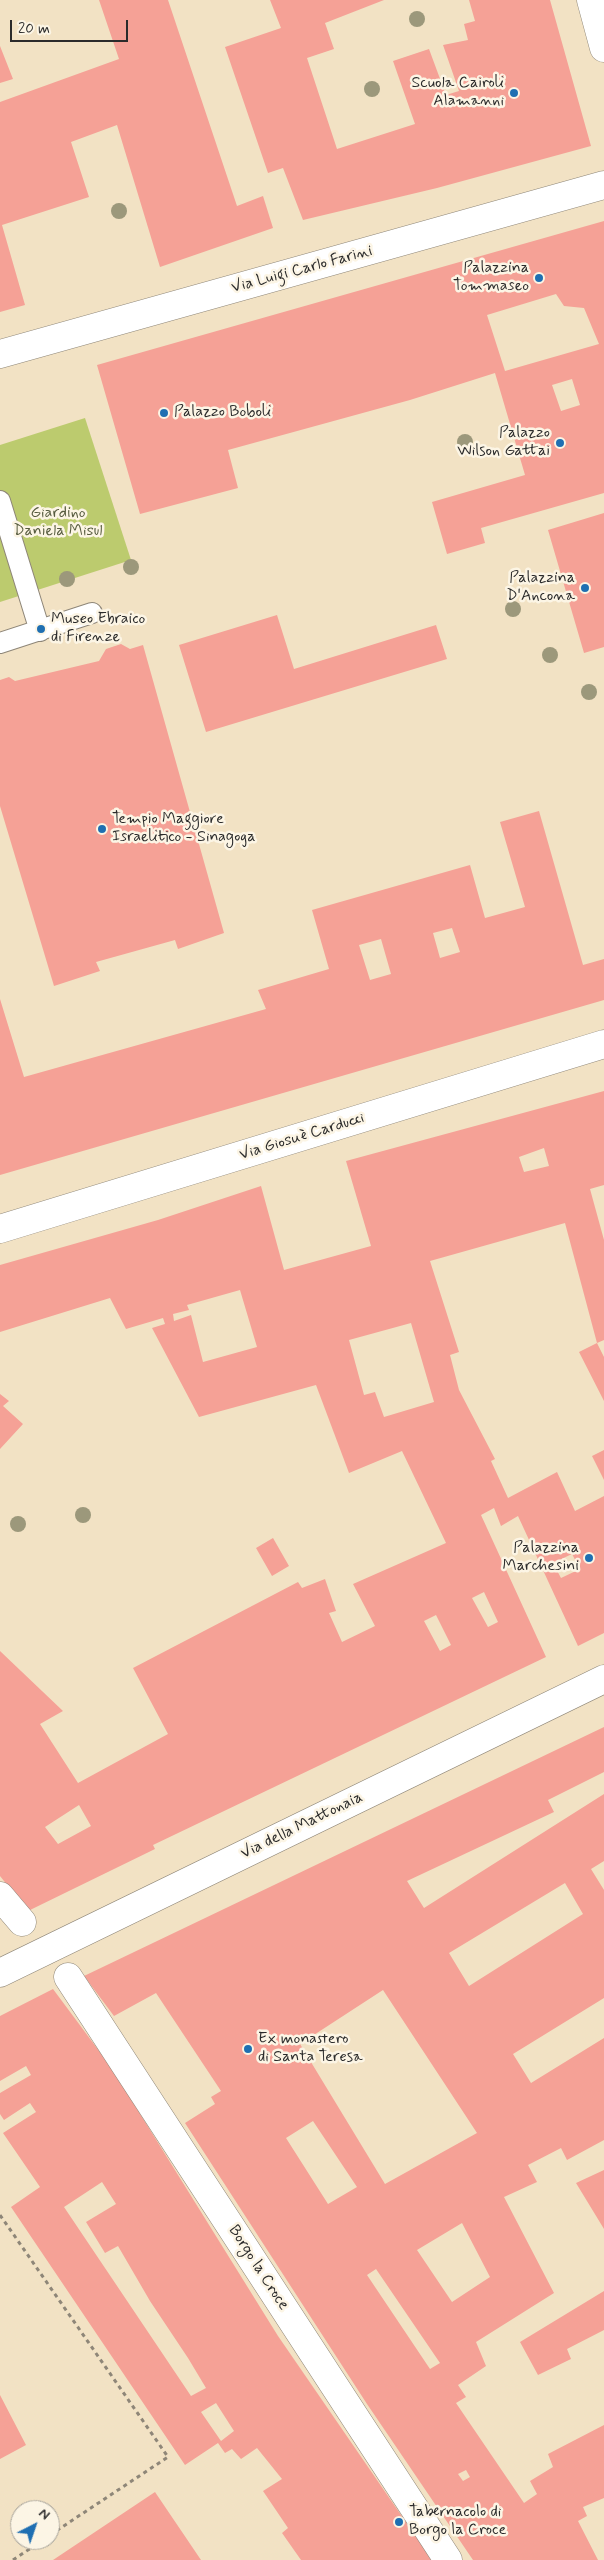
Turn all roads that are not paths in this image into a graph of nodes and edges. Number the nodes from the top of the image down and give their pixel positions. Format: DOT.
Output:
graph roads {
  1 [pos="591,0"];
  2 [pos="604,48"];
  3 [pos="604,186"];
  4 [pos="0,354"];
  5 [pos="0,502"];
  6 [pos="92,613"];
  7 [pos="40,631"];
  8 [pos="0,643"];
  9 [pos="604,1044"];
  10 [pos="0,1229"];
  11 [pos="604,1679"];
  12 [pos="0,1896"];
  13 [pos="22,1922"];
  14 [pos="0,1972"];
  15 [pos="68,1977"];
  16 [pos="448,2560"];
  1 -- 2 [label="street"];
  3 -- 4 [label="street, Via Luigi Carlo Farini"];
  5 -- 7 [label="lane"];
  6 -- 7 [label="lane"];
  7 -- 8 [label="lane"];
  9 -- 10 [label="street, Via Giosuè Carducci"];
  11 -- 14 [label="street, Via della Mattonaia"];
  12 -- 13 [label="street"];
  15 -- 16 [label="street, Borgo la Croce"];
}
